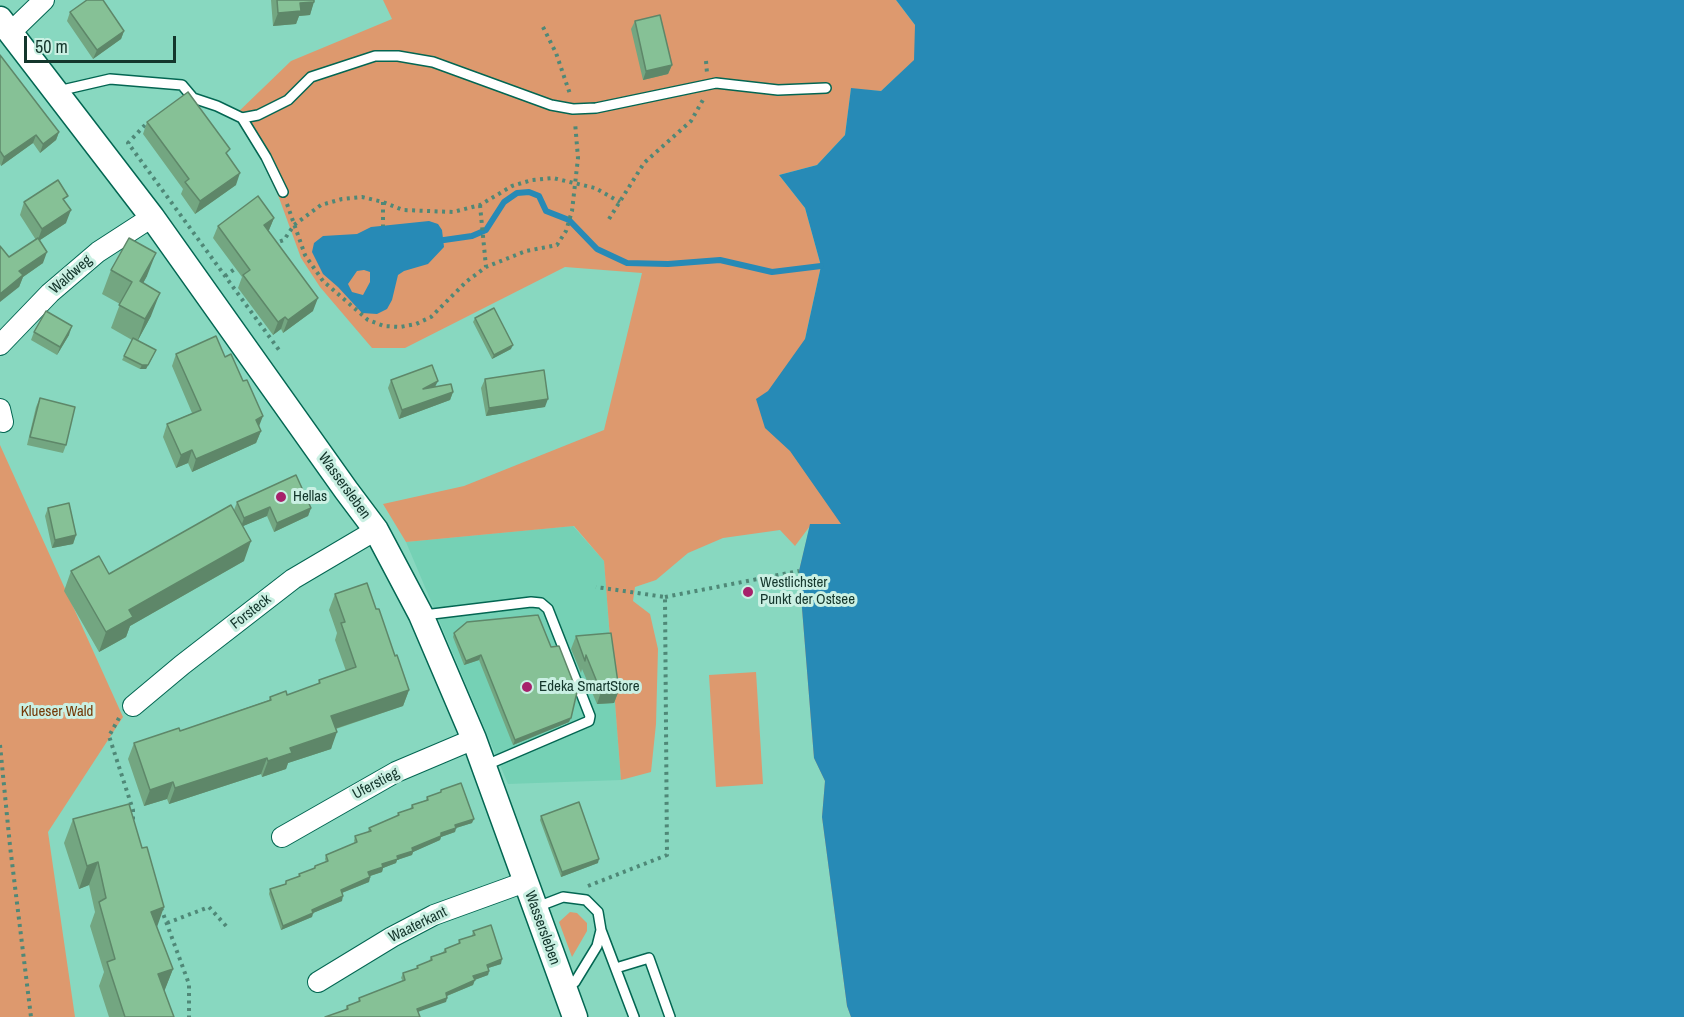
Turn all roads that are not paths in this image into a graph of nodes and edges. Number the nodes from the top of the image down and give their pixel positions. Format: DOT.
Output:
graph roads {
  1 [pos="44,0"];
  2 [pos="5,26"];
  3 [pos="826,88"];
  4 [pos="56,92"];
  5 [pos="242,118"];
  6 [pos="283,192"];
  7 [pos="152,217"];
  8 [pos="0,345"];
  9 [pos="376,530"];
  10 [pos="421,615"];
  11 [pos="133,706"];
  12 [pos="474,739"];
  13 [pos="484,766"];
  14 [pos="282,837"];
  15 [pos="525,882"];
  16 [pos="535,908"];
  17 [pos="601,930"];
  18 [pos="616,968"];
  19 [pos="318,982"];
  20 [pos="565,989"];
  21 [pos="575,1017"];
  22 [pos="634,1017"];
  23 [pos="670,1017"];
  1 -- 2 [label="street"];
  2 -- 4 [label="street, Wassersleben"];
  3 -- 5 [label="lane"];
  4 -- 5 [label="lane"];
  4 -- 7 [label="street, Wassersleben"];
  5 -- 6 [label="lane"];
  7 -- 8 [label="street, Waldweg"];
  7 -- 9 [label="street, Wassersleben"];
  9 -- 10 [label="street, Wassersleben"];
  9 -- 11 [label="street, Forsteck"];
  10 -- 12 [label="street, Wassersleben"];
  10 -- 13 [label="lane"];
  12 -- 13 [label="street, Wassersleben"];
  12 -- 14 [label="street, Uferstieg"];
  13 -- 15 [label="street, Wassersleben"];
  15 -- 16 [label="street, Wassersleben"];
  15 -- 19 [label="street, Waaterkant"];
  16 -- 17 [label="lane"];
  16 -- 20 [label="street, Wassersleben"];
  17 -- 18 [label="lane"];
  17 -- 20 [label="lane"];
  18 -- 22 [label="lane"];
  18 -- 23 [label="lane"];
  20 -- 21 [label="street, Wassersleben"];
}
